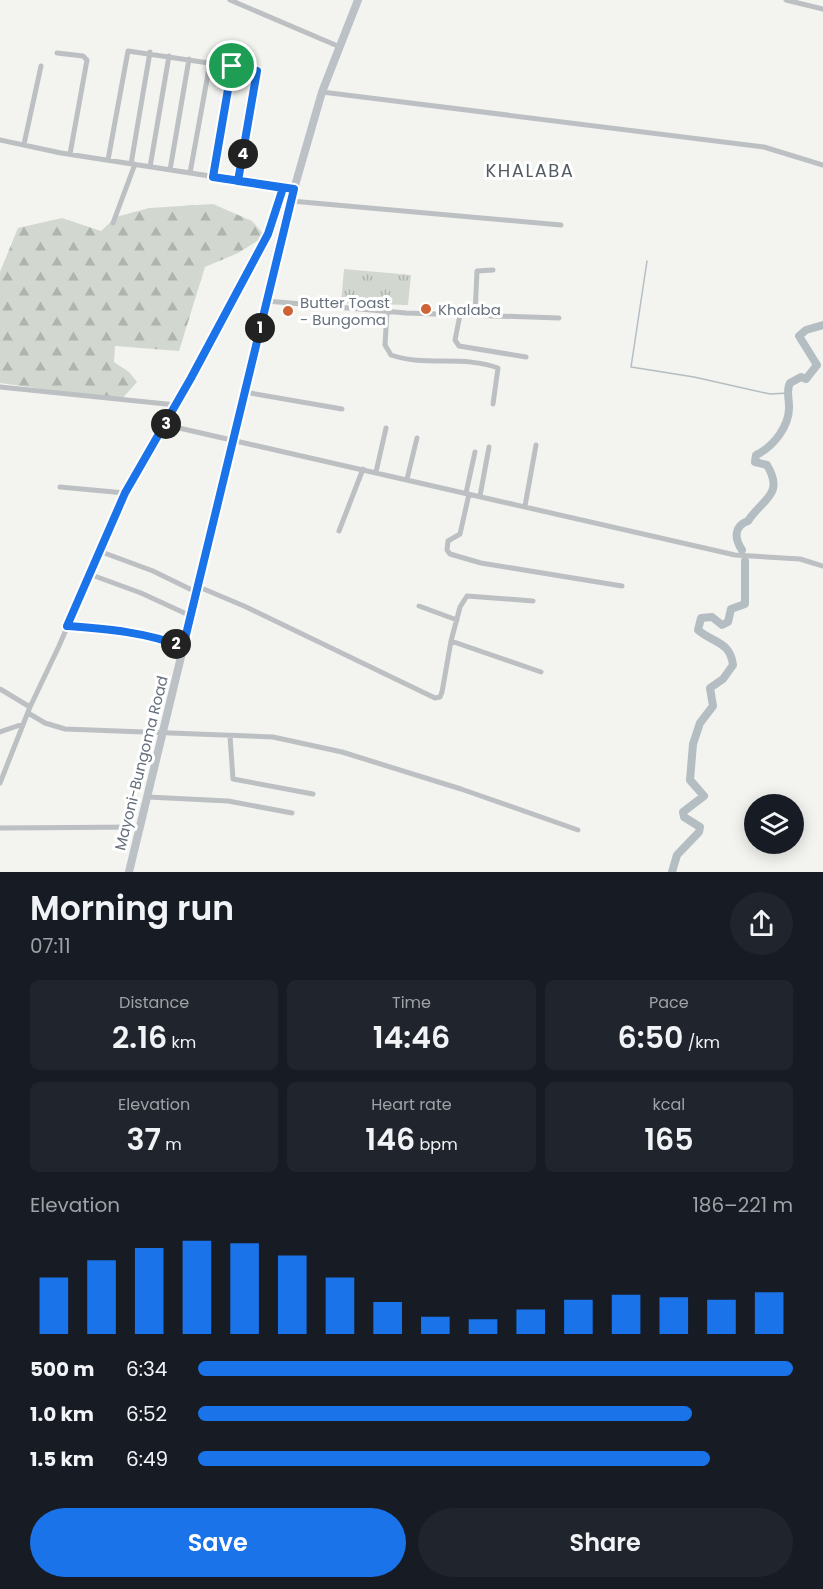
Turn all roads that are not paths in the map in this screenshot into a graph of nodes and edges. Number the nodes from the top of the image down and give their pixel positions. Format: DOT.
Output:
graph roads {
  1 [pos="230,0"];
  2 [pos="358,0"];
  3 [pos="790,1"];
  4 [pos="823,9"];
  5 [pos="340,47"];
  6 [pos="150,52"];
  7 [pos="57,53"];
  8 [pos="169,56"];
  9 [pos="189,59"];
  10 [pos="210,63"];
  11 [pos="41,66"];
  12 [pos="232,66"];
  13 [pos="322,92"];
  14 [pos="0,140"];
  15 [pos="24,144"];
  16 [pos="70,154"];
  17 [pos="108,160"];
  18 [pos="133,164"];
  19 [pos="823,165"];
  20 [pos="150,167"];
  21 [pos="170,170"];
  22 [pos="190,173"];
  23 [pos="213,177"];
  24 [pos="238,181"];
  25 [pos="283,188"];
  26 [pos="294,189"];
  27 [pos="291,201"];
  28 [pos="113,224"];
  29 [pos="561,225"];
  30 [pos="493,270"];
  31 [pos="267,301"];
  32 [pos="387,311"];
  33 [pos="460,315"];
  34 [pos="475,315"];
  35 [pos="559,318"];
  36 [pos="526,357"];
  37 [pos="0,387"];
  38 [pos="244,392"];
  39 [pos="493,404"];
  40 [pos="176,405"];
  41 [pos="342,409"];
  42 [pos="166,425"];
  43 [pos="386,428"];
  44 [pos="417,438"];
  45 [pos="234,441"];
  46 [pos="536,445"];
  47 [pos="489,447"];
  48 [pos="475,452"];
  49 [pos="363,469"];
  50 [pos="376,472"];
  51 [pos="407,479"];
  52 [pos="60,487"];
  53 [pos="125,493"];
  54 [pos="468,493"];
  55 [pos="480,496"];
  56 [pos="525,506"];
  57 [pos="339,531"];
  58 [pos="99,551"];
  59 [pos="823,566"];
  60 [pos="89,574"];
  61 [pos="622,586"];
  62 [pos="197,590"];
  63 [pos="533,601"];
  64 [pos="419,606"];
  65 [pos="190,616"];
  66 [pos="457,620"];
  67 [pos="67,626"];
  68 [pos="451,641"];
  69 [pos="183,647"];
  70 [pos="541,672"];
  71 [pos="0,688"];
  72 [pos="29,710"];
  73 [pos="23,724"];
  74 [pos="0,732"];
  75 [pos="164,732"];
  76 [pos="230,736"];
  77 [pos="0,783"];
  78 [pos="313,794"];
  79 [pos="148,797"];
  80 [pos="292,813"];
  81 [pos="139,827"];
  82 [pos="0,828"];
  83 [pos="578,830"];
  84 [pos="129,872"];
  1 -- 5 [label="street"];
  2 -- 5 [label="main road, Mayoni-Bungoma Road"];
  3 -- 4 [label="street"];
  5 -- 13 [label="main road, Mayoni-Bungoma Road"];
  6 -- 8 [label="street"];
  6 -- 17 [label="street"];
  6 -- 18 [label="street"];
  7 -- 16 [label="street"];
  8 -- 9 [label="street"];
  8 -- 20 [label="street"];
  9 -- 10 [label="street"];
  9 -- 21 [label="street"];
  10 -- 12 [label="street"];
  10 -- 22 [label="street"];
  11 -- 15 [label="street"];
  12 -- 23 [label="street"];
  12 -- 24 [label="street"];
  13 -- 19 [label="street"];
  13 -- 26 [label="main road, Mayoni-Bungoma Road"];
  14 -- 15 [label="street"];
  15 -- 16 [label="street"];
  16 -- 17 [label="street"];
  17 -- 18 [label="street"];
  18 -- 20 [label="street"];
  18 -- 28 [label="street"];
  20 -- 21 [label="street"];
  21 -- 22 [label="street"];
  22 -- 23 [label="street"];
  23 -- 24 [label="street"];
  24 -- 25 [label="street"];
  25 -- 26 [label="street"];
  25 -- 40 [label="street"];
  26 -- 27 [label="main road, Mayoni-Bungoma Road"];
  27 -- 29 [label="street"];
  27 -- 31 [label="main road, Mayoni-Bungoma Road"];
  30 -- 34 [label="street"];
  31 -- 32 [label="street"];
  31 -- 38 [label="main road, Mayoni-Bungoma Road"];
  32 -- 33 [label="street"];
  32 -- 39 [label="street"];
  33 -- 34 [label="street"];
  33 -- 36 [label="street"];
  34 -- 35 [label="street"];
  37 -- 40 [label="street"];
  38 -- 41 [label="street"];
  38 -- 45 [label="main road, Mayoni-Bungoma Road"];
  40 -- 42 [label="street"];
  42 -- 45 [label="street"];
  42 -- 53 [label="street"];
  43 -- 50 [label="street"];
  44 -- 51 [label="street"];
  45 -- 49 [label="street"];
  45 -- 62 [label="main road, Mayoni-Bungoma Road"];
  46 -- 56 [label="street"];
  47 -- 55 [label="street"];
  48 -- 54 [label="street"];
  49 -- 50 [label="street"];
  49 -- 57 [label="street"];
  50 -- 51 [label="street"];
  51 -- 54 [label="street"];
  52 -- 53 [label="street"];
  53 -- 58 [label="street"];
  54 -- 55 [label="street"];
  54 -- 61 [label="street"];
  55 -- 56 [label="street"];
  56 -- 59 [label="street"];
  58 -- 60 [label="street"];
  58 -- 62 [label="street"];
  60 -- 65 [label="street"];
  60 -- 67 [label="street"];
  62 -- 65 [label="main road, Mayoni-Bungoma Road"];
  62 -- 68 [label="street"];
  63 -- 66 [label="street"];
  64 -- 66 [label="street"];
  65 -- 69 [label="main road, Mayoni-Bungoma Road"];
  66 -- 68 [label="street"];
  67 -- 69 [label="street"];
  67 -- 72 [label="street"];
  68 -- 70 [label="street"];
  69 -- 75 [label="main road, Mayoni-Bungoma Road"];
  71 -- 72 [label="street"];
  72 -- 73 [label="street"];
  72 -- 75 [label="street"];
  73 -- 74 [label="street"];
  73 -- 77 [label="street"];
  75 -- 76 [label="street"];
  75 -- 79 [label="main road, Mayoni-Bungoma Road"];
  76 -- 78 [label="street"];
  76 -- 83 [label="street"];
  79 -- 80 [label="street"];
  79 -- 81 [label="main road, Mayoni-Bungoma Road"];
  81 -- 82 [label="street"];
  81 -- 84 [label="main road, Mayoni-Bungoma Road"];
}
